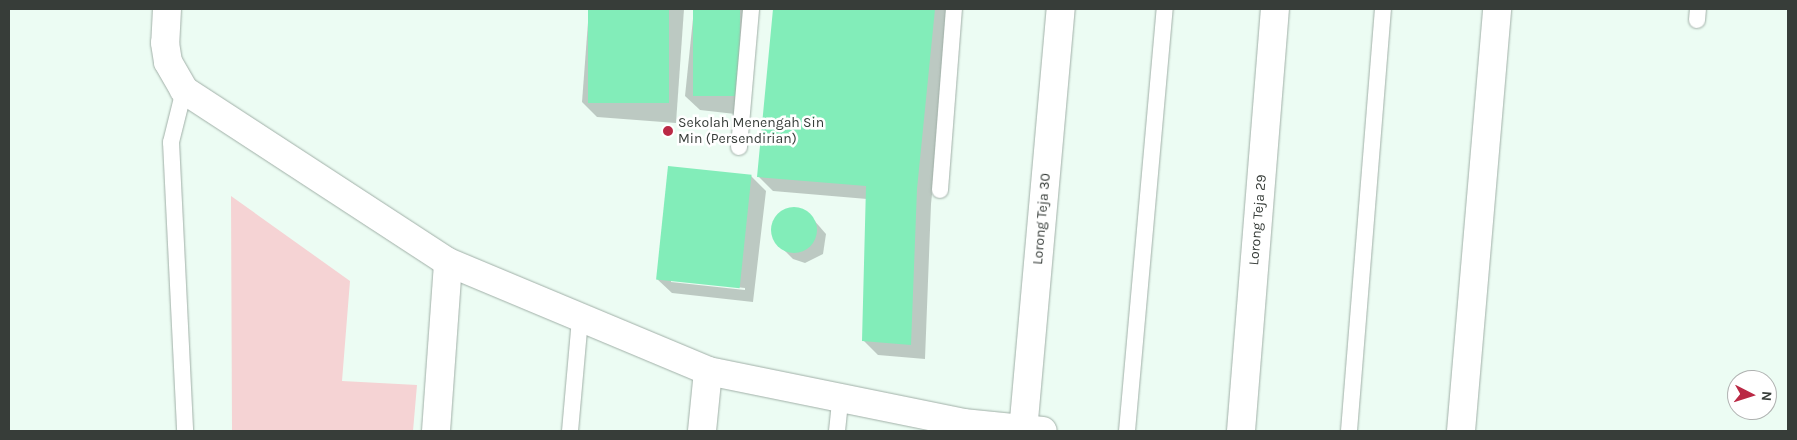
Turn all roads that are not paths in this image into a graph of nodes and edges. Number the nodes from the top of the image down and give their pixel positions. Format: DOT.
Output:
graph roads {
  1 [pos="168,9"];
  2 [pos="751,9"];
  3 [pos="954,9"];
  4 [pos="1061,9"];
  5 [pos="1165,9"];
  6 [pos="1276,9"];
  7 [pos="1383,9"];
  8 [pos="1496,9"];
  9 [pos="184,90"];
  10 [pos="739,147"];
  11 [pos="940,190"];
  12 [pos="448,262"];
  13 [pos="580,318"];
  14 [pos="708,371"];
  15 [pos="840,401"];
  16 [pos="962,427"];
  17 [pos="185,431"];
  18 [pos="436,431"];
  19 [pos="570,431"];
  20 [pos="702,431"];
  21 [pos="837,431"];
  22 [pos="1029,431"];
  23 [pos="1127,431"];
  24 [pos="1241,431"];
  25 [pos="1349,431"];
  26 [pos="1461,431"];
  1 -- 9 [label="street"];
  2 -- 10 [label="lane"];
  3 -- 11 [label="lane"];
  4 -- 22 [label="street, Lorong Teja 30"];
  5 -- 23 [label="lane"];
  6 -- 24 [label="street, Lorong Teja 29"];
  7 -- 25 [label="lane"];
  8 -- 26 [label="street"];
  9 -- 12 [label="street"];
  9 -- 17 [label="lane"];
  12 -- 13 [label="street"];
  12 -- 18 [label="street"];
  13 -- 14 [label="street"];
  13 -- 19 [label="lane"];
  14 -- 15 [label="street"];
  14 -- 20 [label="street"];
  15 -- 16 [label="street"];
  15 -- 21 [label="lane"];
  16 -- 22 [label="street"];
}
